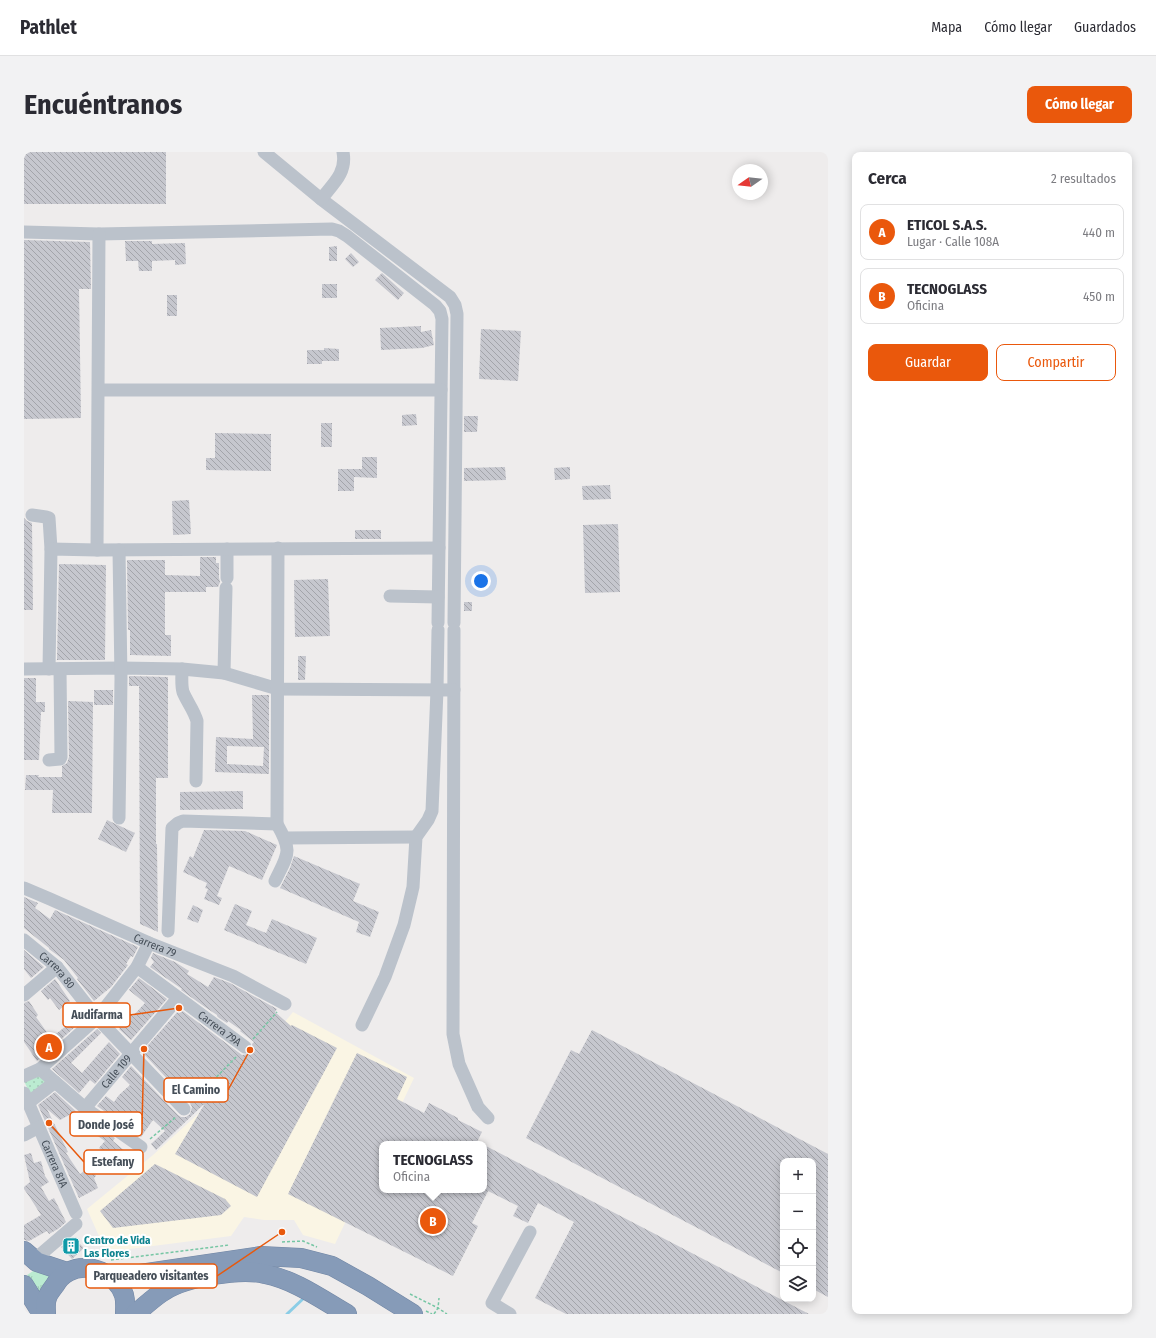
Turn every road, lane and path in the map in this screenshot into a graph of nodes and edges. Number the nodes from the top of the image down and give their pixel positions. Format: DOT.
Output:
graph roads {
  1 [pos="264,152"];
  2 [pos="343,152"];
  3 [pos="321,199"];
  4 [pos="24,232"];
  5 [pos="99,234"];
  6 [pos="99,390"];
  7 [pos="441,390"];
  8 [pos="32,515"];
  9 [pos="278,548"];
  10 [pos="439,548"];
  11 [pos="51,549"];
  12 [pos="227,549"];
  13 [pos="97,550"];
  14 [pos="118,550"];
  15 [pos="390,596"];
  16 [pos="438,598"];
  17 [pos="121,668"];
  18 [pos="24,669"];
  19 [pos="55,669"];
  20 [pos="182,669"];
  21 [pos="224,673"];
  22 [pos="278,689"];
  23 [pos="437,690"];
  24 [pos="454,690"];
  25 [pos="49,760"];
  26 [pos="196,781"];
  27 [pos="118,818"];
  28 [pos="278,824"];
  29 [pos="416,837"];
  30 [pos="285,838"];
  31 [pos="275,881"];
  32 [pos="24,888"];
  33 [pos="168,930"];
  34 [pos="24,940"];
  35 [pos="149,943"];
  36 [pos="57,967"];
  37 [pos="137,967"];
  38 [pos="24,994"];
  39 [pos="178,998"];
  40 [pos="285,1004"];
  41 [pos="98,1018"];
  42 [pos="362,1025"];
  43 [pos="245,1047"];
  44 [pos="131,1053"];
  45 [pos="40,1069"];
  46 [pos="24,1076"];
  47 [pos="55,1082"];
  48 [pos="26,1098"];
  49 [pos="85,1108"];
  50 [pos="184,1109"];
  51 [pos="488,1118"];
  52 [pos="39,1128"];
  53 [pos="24,1135"];
  54 [pos="141,1146"];
  55 [pos="530,1232"];
  56 [pos="29,1256"];
  57 [pos="67,1272"];
  58 [pos="113,1278"];
  59 [pos="24,1285"];
  60 [pos="439,1298"];
  61 [pos="42,1314"];
  62 [pos="46,1314"];
  63 [pos="125,1314"];
  64 [pos="135,1314"];
  65 [pos="347,1314"];
  66 [pos="413,1314"];
  67 [pos="434,1314"];
  68 [pos="510,1314"];
  1 -- 3 [label="street"];
  2 -- 3 [label="street"];
  3 -- 24 [label="street"];
  4 -- 5 [label="street"];
  5 -- 6 [label="street"];
  5 -- 7 [label="street"];
  6 -- 7 [label="street"];
  6 -- 13 [label="street"];
  7 -- 10 [label="street"];
  8 -- 11 [label="street"];
  9 -- 10 [label="street"];
  9 -- 12 [label="street"];
  9 -- 22 [label="street"];
  10 -- 16 [label="street"];
  11 -- 13 [label="street"];
  11 -- 19 [label="street"];
  12 -- 14 [label="street"];
  12 -- 21 [label="street"];
  13 -- 14 [label="street"];
  14 -- 17 [label="street"];
  15 -- 16 [label="street"];
  16 -- 23 [label="street"];
  17 -- 19 [label="street"];
  17 -- 20 [label="street"];
  17 -- 27 [label="street"];
  18 -- 19 [label="street"];
  19 -- 25 [label="street"];
  20 -- 21 [label="street"];
  20 -- 26 [label="street"];
  21 -- 22 [label="street"];
  22 -- 23 [label="street"];
  22 -- 28 [label="street"];
  23 -- 24 [label="street"];
  23 -- 29 [label="street"];
  24 -- 51 [label="street"];
  28 -- 30 [label="street"];
  28 -- 33 [label="street"];
  29 -- 30 [label="street"];
  29 -- 42 [label="street"];
  30 -- 31 [label="street"];
  32 -- 35 [label="street, Carrera 79"];
  34 -- 36 [label="street, Carrera 80"];
  35 -- 37 [label="street"];
  35 -- 40 [label="street, Carrera 79"];
  36 -- 38 [label="street"];
  36 -- 41 [label="street, Carrera 80"];
  37 -- 39 [label="street, Carrera 79A"];
  37 -- 41 [label="street"];
  39 -- 43 [label="street, Carrera 79A"];
  39 -- 44 [label="street, Calle 109"];
  40 -- 43 [label="path"];
  41 -- 44 [label="street, Carrera 80"];
  41 -- 45 [label="street"];
  43 -- 50 [label="path"];
  44 -- 49 [label="street, Calle 109"];
  44 -- 50 [label="street, Carrera 80"];
  45 -- 46 [label="street"];
  45 -- 47 [label="street"];
  47 -- 48 [label="street"];
  47 -- 49 [label="street"];
  48 -- 52 [label="street, Carrera 81A"];
  49 -- 54 [label="street"];
  50 -- 54 [label="path"];
  52 -- 53 [label="street"];
  52 -- 56 [label="street, Carrera 81A"];
  55 -- 68 [label="street"];
  56 -- 57 [label="highway"];
  57 -- 58 [label="highway"];
  57 -- 62 [label="highway"];
  58 -- 63 [label="highway"];
  58 -- 66 [label="highway"];
  59 -- 61 [label="highway"];
  60 -- 67 [label="path"];
  64 -- 65 [label="highway"];
}
